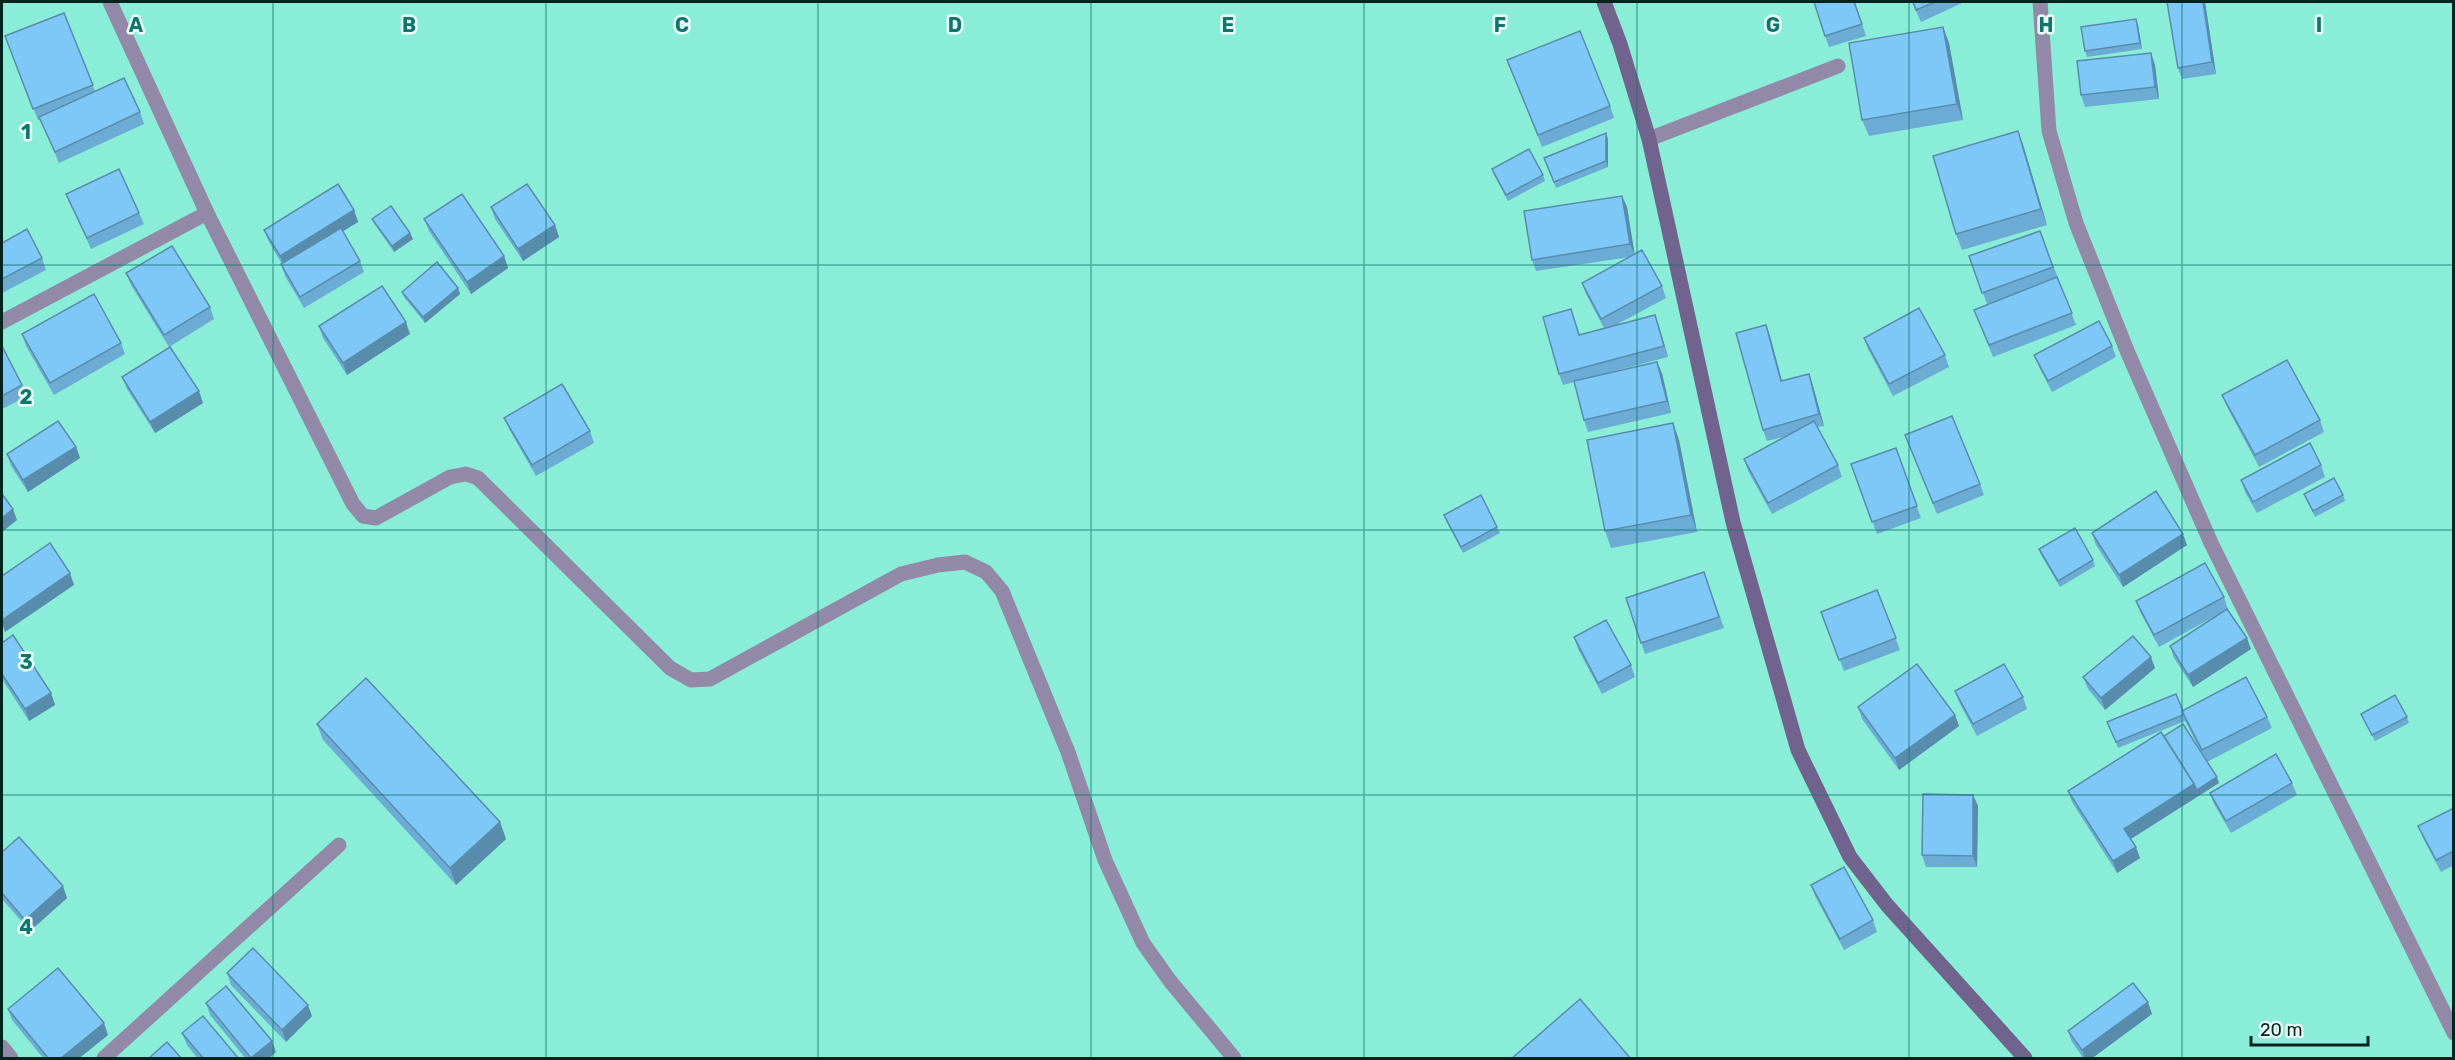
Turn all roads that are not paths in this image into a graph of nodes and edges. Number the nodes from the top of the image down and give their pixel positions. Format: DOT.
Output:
graph roads {
  1 [pos="110,2"];
  2 [pos="1604,2"];
  3 [pos="2040,2"];
  4 [pos="1838,66"];
  5 [pos="1649,139"];
  6 [pos="207,213"];
  7 [pos="2,322"];
  8 [pos="339,845"];
  9 [pos="2454,1033"];
  10 [pos="2,1047"];
  11 [pos="11,1059"];
  12 [pos="104,1059"];
  13 [pos="1234,1059"];
  14 [pos="2025,1059"];
  1 -- 6 [label="street"];
  2 -- 5 [label="street"];
  3 -- 9 [label="street"];
  4 -- 5 [label="street"];
  5 -- 14 [label="street"];
  6 -- 7 [label="street"];
  6 -- 13 [label="street"];
  8 -- 12 [label="street"];
  10 -- 11 [label="street"];
}
